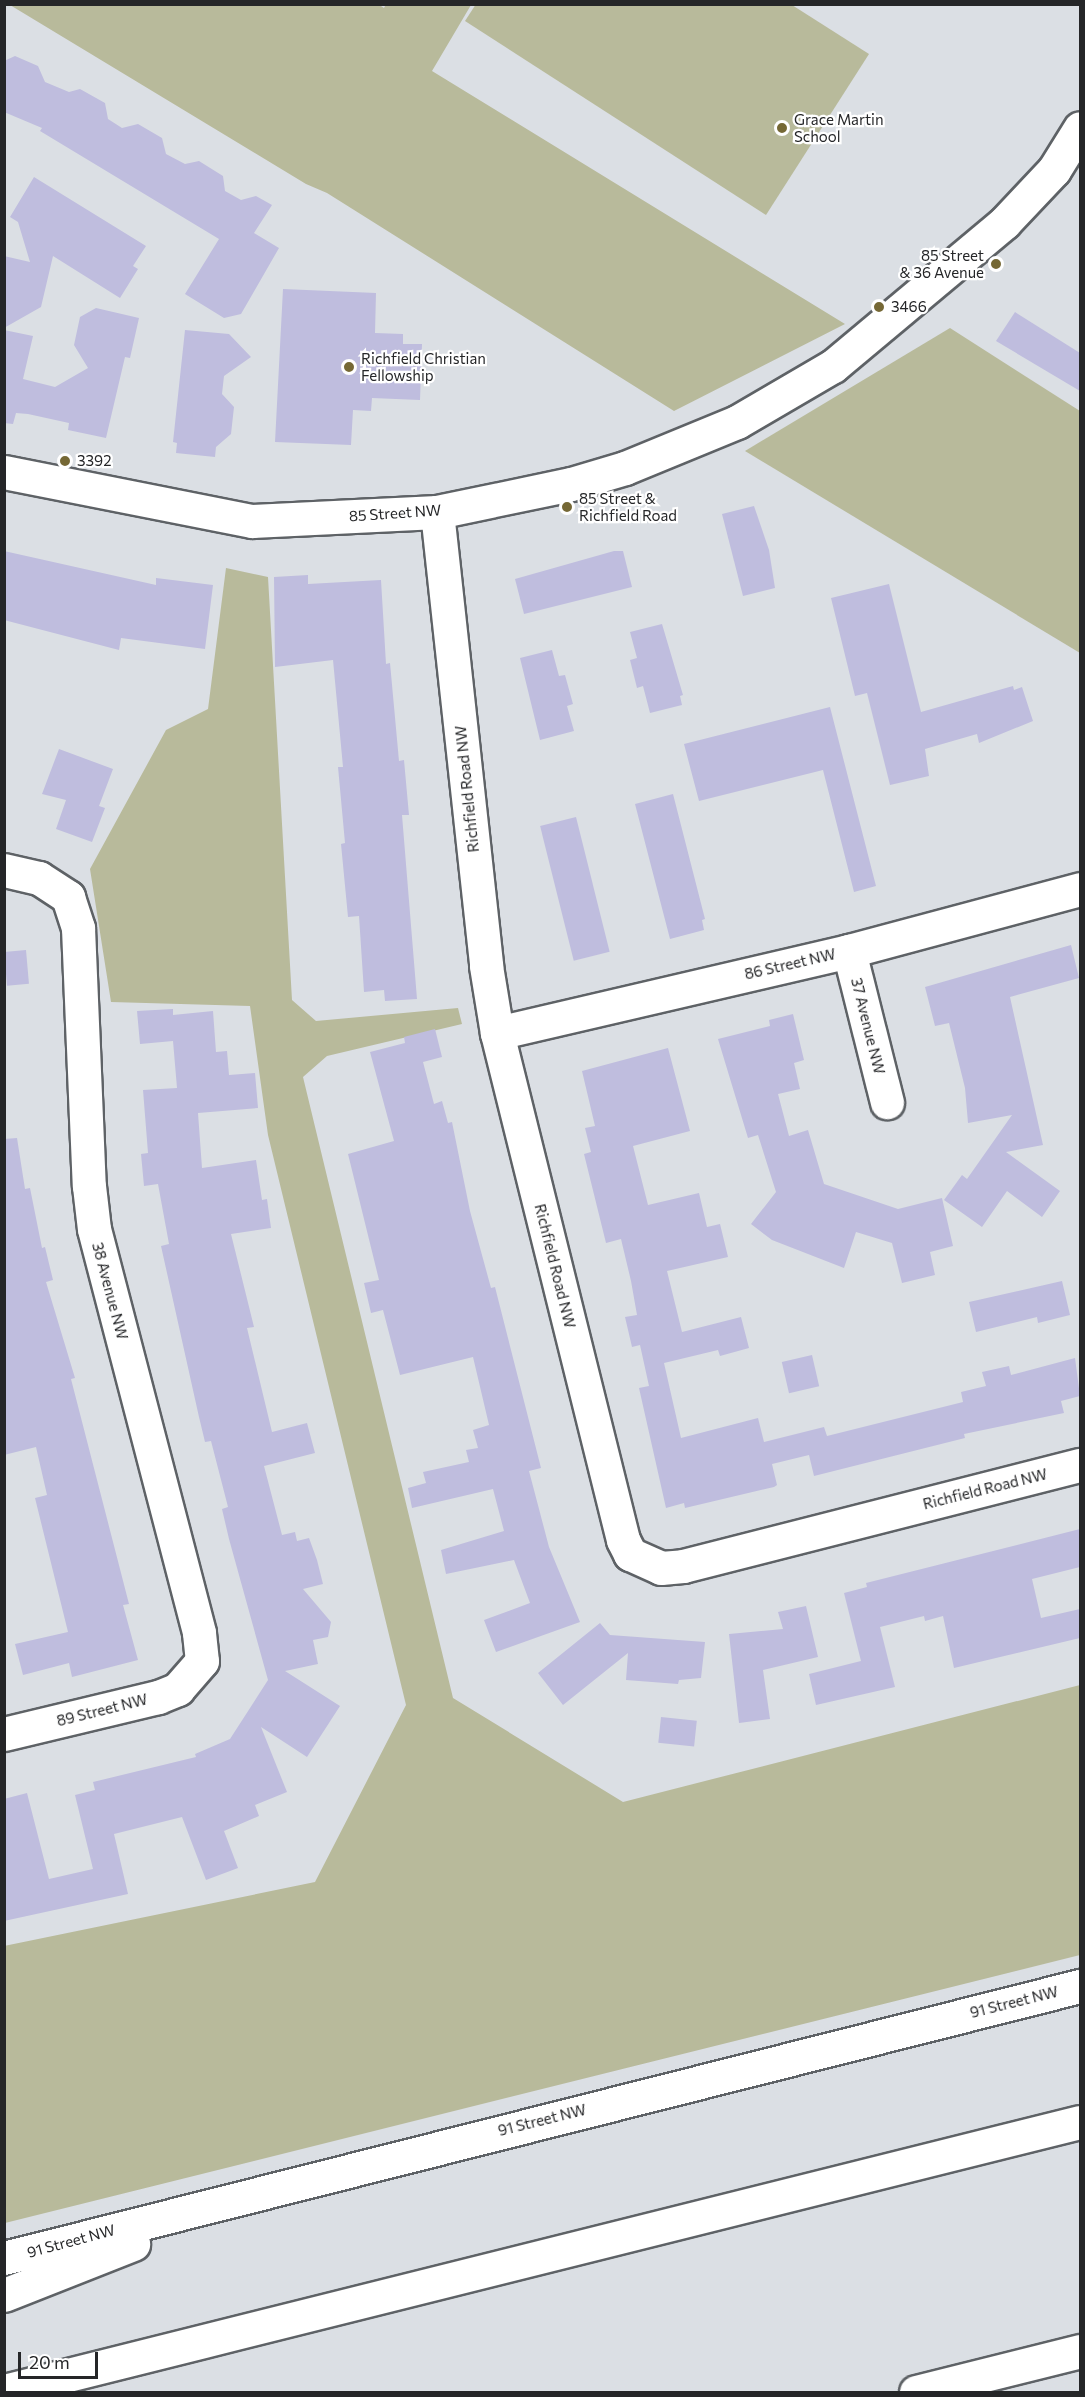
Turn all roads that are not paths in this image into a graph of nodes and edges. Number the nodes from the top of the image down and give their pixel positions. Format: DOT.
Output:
graph roads {
  1 [pos="1080,128"];
  2 [pos="4,472"];
  3 [pos="437,512"];
  4 [pos="4,870"];
  5 [pos="1080,889"];
  6 [pos="849,951"];
  7 [pos="497,1033"];
  8 [pos="888,1102"];
  9 [pos="1080,1465"];
  10 [pos="192,1674"];
  11 [pos="4,1734"];
  12 [pos="1080,1986"];
  13 [pos="1080,2122"];
  14 [pos="318,2177"];
  15 [pos="6,2257"];
  16 [pos="4,2295"];
  17 [pos="1080,2351"];
  18 [pos="4,2391"];
  19 [pos="916,2392"];
  1 -- 3 [label="street, 85 Street NW"];
  2 -- 3 [label="street, 85 Street NW"];
  3 -- 7 [label="street, Richfield Road NW"];
  4 -- 10 [label="street, 38 Avenue NW"];
  5 -- 6 [label="street, 86 Street NW"];
  6 -- 7 [label="street, 86 Street NW"];
  6 -- 8 [label="street, 37 Avenue NW"];
  7 -- 9 [label="street, Richfield Road NW"];
  10 -- 11 [label="street, 89 Street NW"];
  12 -- 14 [label="street, 91 Street NW"];
  13 -- 18 [label="street"];
  14 -- 15 [label="street, 91 Street NW"];
  14 -- 16 [label="street"];
  17 -- 19 [label="street"];
}
